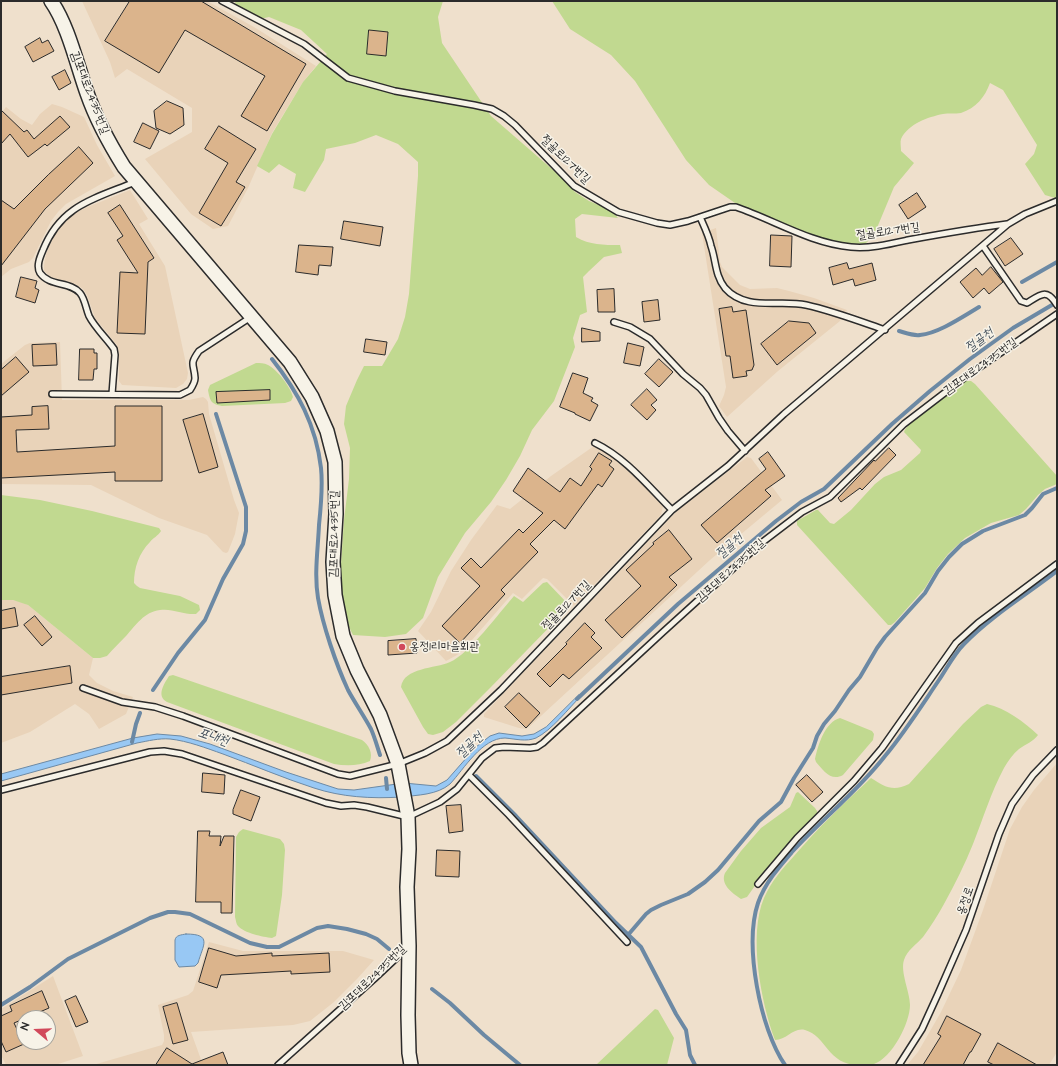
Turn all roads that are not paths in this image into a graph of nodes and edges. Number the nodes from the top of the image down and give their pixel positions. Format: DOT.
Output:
graph roads {
  1 [pos="51,1"];
  2 [pos="222,1"];
  3 [pos="136,181"];
  4 [pos="1057,201"];
  5 [pos="700,217"];
  6 [pos="1008,224"];
  7 [pos="983,246"];
  8 [pos="1057,305"];
  9 [pos="1057,314"];
  10 [pos="252,317"];
  11 [pos="614,322"];
  12 [pos="884,330"];
  13 [pos="52,394"];
  14 [pos="112,394"];
  15 [pos="595,443"];
  16 [pos="745,451"];
  17 [pos="672,510"];
  18 [pos="1057,564"];
  19 [pos="83,688"];
  20 [pos="1057,750"];
  21 [pos="399,769"];
  22 [pos="469,776"];
  23 [pos="1,790"];
  24 [pos="407,811"];
  25 [pos="758,884"];
  26 [pos="627,942"];
  27 [pos="409,946"];
  28 [pos="278,1065"];
  29 [pos="411,1065"];
  30 [pos="899,1065"];
  1 -- 3 [label="street, 김포대로2435번길"];
  2 -- 5 [label="lane, 절골로127번길"];
  3 -- 10 [label="street, 김포대로2435번길"];
  3 -- 14 [label="lane"];
  4 -- 6 [label="lane, 절골로127번길"];
  5 -- 6 [label="lane, 절골로127번길"];
  5 -- 12 [label="lane"];
  6 -- 7 [label="lane, 절골로127번길"];
  7 -- 8 [label="lane"];
  7 -- 12 [label="lane, 절골로127번길"];
  9 -- 22 [label="lane, 김포대로2435번길"];
  10 -- 14 [label="lane"];
  10 -- 21 [label="street, 김포대로2435번길"];
  11 -- 16 [label="lane"];
  12 -- 16 [label="lane, 절골로127번길"];
  13 -- 14 [label="lane"];
  15 -- 17 [label="lane"];
  16 -- 17 [label="lane, 절골로127번길"];
  17 -- 21 [label="lane, 절골로127번길"];
  18 -- 25 [label="lane"];
  19 -- 21 [label="lane"];
  20 -- 30 [label="lane, 옹정로"];
  21 -- 24 [label="street, 김포대로2435번길"];
  22 -- 24 [label="lane, 김포대로2435번길"];
  22 -- 26 [label="lane"];
  23 -- 24 [label="lane"];
  24 -- 27 [label="street, 김포대로2435번길"];
  27 -- 28 [label="lane, 김포대로2435번길"];
  27 -- 29 [label="street"];
}
